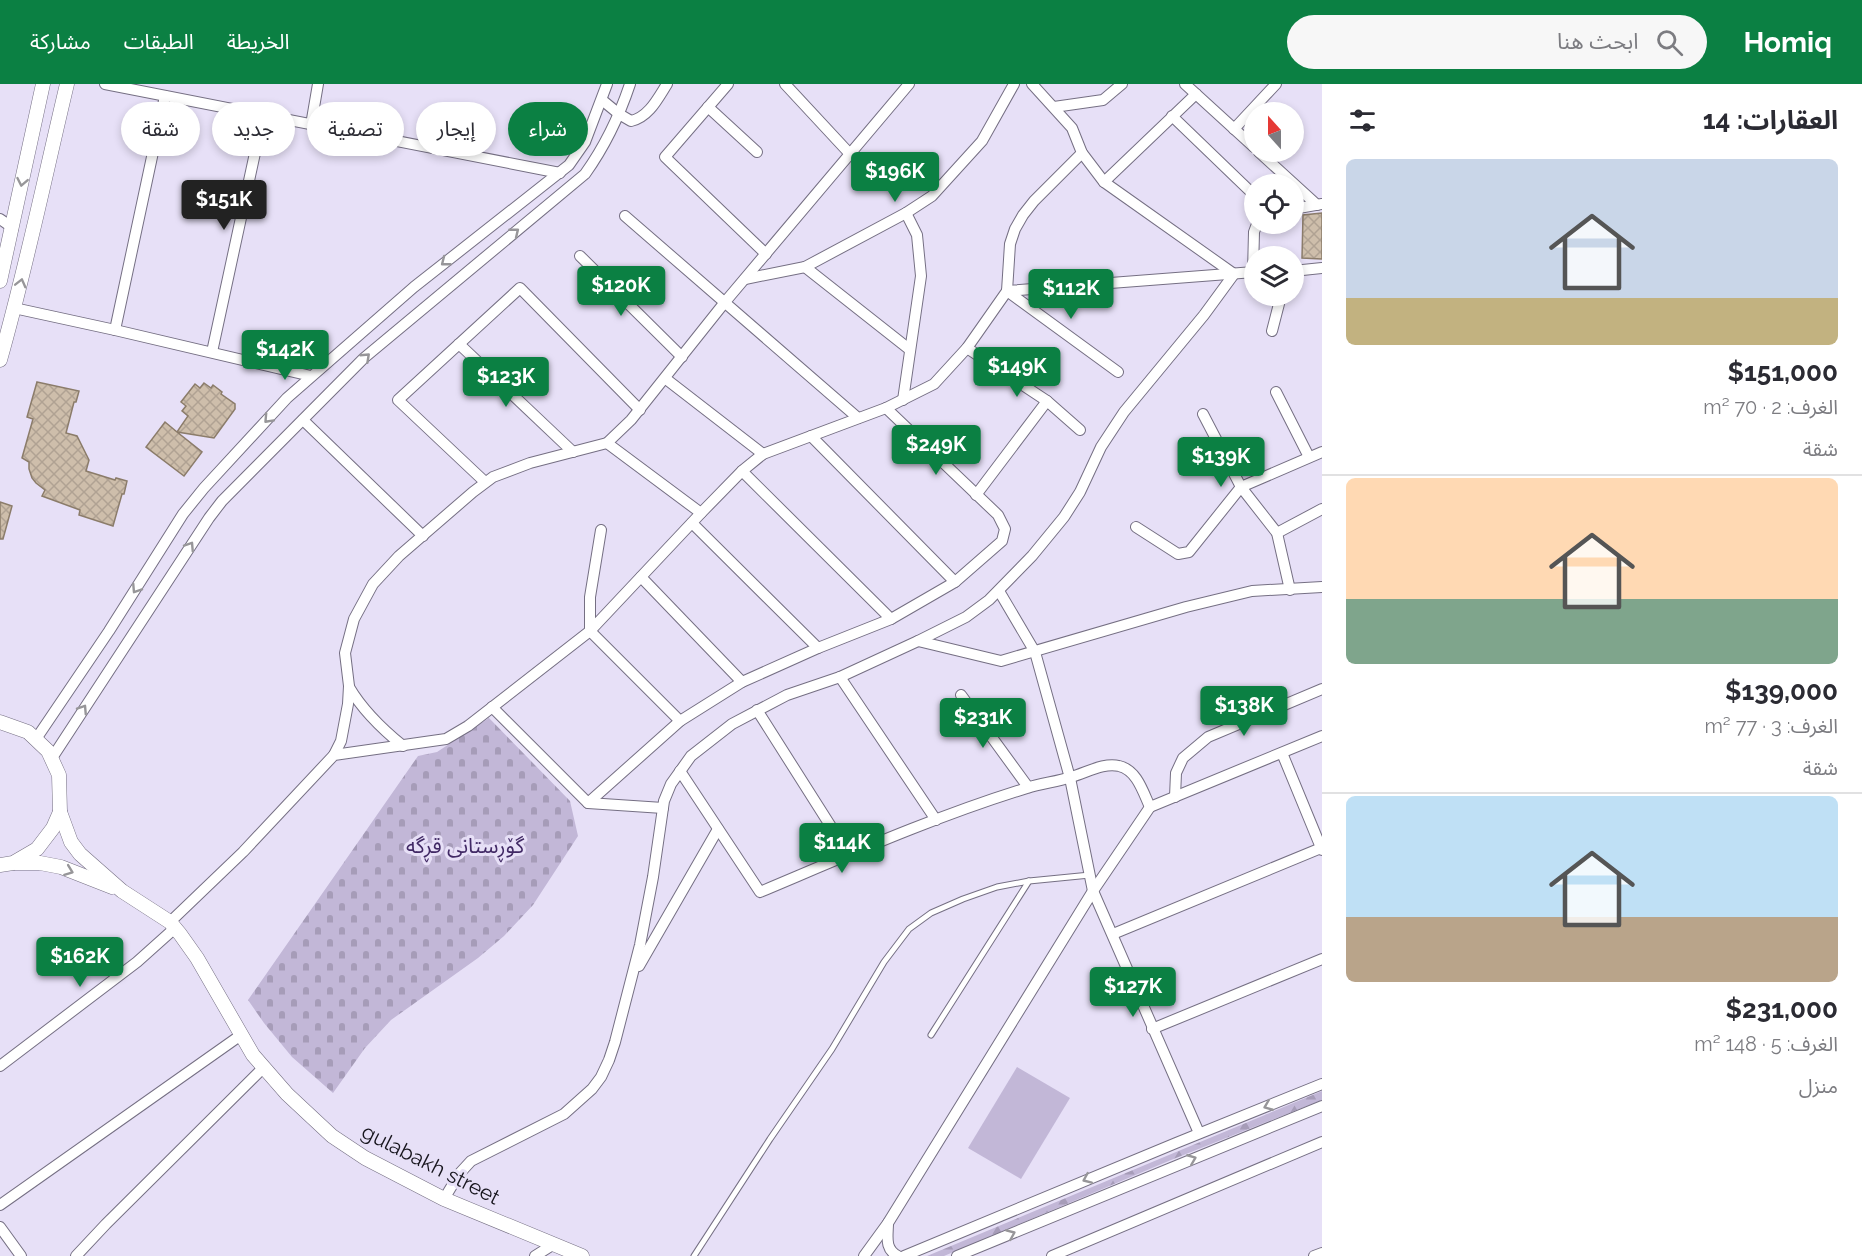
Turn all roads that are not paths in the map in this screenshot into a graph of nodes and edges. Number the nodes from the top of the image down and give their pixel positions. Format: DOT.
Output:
graph roads {
  1 [pos="43,84"];
  2 [pos="67,84"];
  3 [pos="105,84"];
  4 [pos="318,84"];
  5 [pos="607,84"];
  6 [pos="630,84"];
  7 [pos="667,84"];
  8 [pos="728,84"];
  9 [pos="785,84"];
  10 [pos="909,84"];
  11 [pos="1014,84"];
  12 [pos="1032,84"];
  13 [pos="1122,84"];
  14 [pos="1187,84"];
  15 [pos="1276,84"];
  16 [pos="1196,94"];
  17 [pos="165,96"];
  18 [pos="602,100"];
  19 [pos="315,102"];
  20 [pos="212,106"];
  21 [pos="708,107"];
  22 [pos="1054,107"];
  23 [pos="619,114"];
  24 [pos="1172,116"];
  25 [pos="1234,129"];
  26 [pos="1244,138"];
  27 [pos="404,143"];
  28 [pos="29,145"];
  29 [pos="53,151"];
  30 [pos="757,152"];
  31 [pos="1082,153"];
  32 [pos="850,154"];
  33 [pos="254,156"];
  34 [pos="1271,162"];
  35 [pos="560,173"];
  36 [pos="1104,182"];
  37 [pos="1244,185"];
  38 [pos="1320,205"];
  39 [pos="1304,207"];
  40 [pos="906,213"];
  41 [pos="625,216"];
  42 [pos="0,219"];
  43 [pos="13,228"];
  44 [pos="766,254"];
  45 [pos="580,256"];
  46 [pos="805,267"];
  47 [pos="1322,268"];
  48 [pos="1304,270"];
  49 [pos="1244,273"];
  50 [pos="1234,274"];
  51 [pos="745,279"];
  52 [pos="0,281"];
  53 [pos="1007,291"];
  54 [pos="725,302"];
  55 [pos="1278,306"];
  56 [pos="14,308"];
  57 [pos="116,330"];
  58 [pos="1272,331"];
  59 [pos="459,344"];
  60 [pos="967,348"];
  61 [pos="909,349"];
  62 [pos="212,352"];
  63 [pos="682,357"];
  64 [pos="0,360"];
  65 [pos="1118,372"];
  66 [pos="311,376"];
  67 [pos="666,379"];
  68 [pos="1276,392"];
  69 [pos="903,400"];
  70 [pos="1047,401"];
  71 [pos="886,408"];
  72 [pos="640,410"];
  73 [pos="1203,414"];
  74 [pos="858,418"];
  75 [pos="303,420"];
  76 [pos="1080,430"];
  77 [pos="811,436"];
  78 [pos="607,442"];
  79 [pos="573,452"];
  80 [pos="1322,452"];
  81 [pos="763,454"];
  82 [pos="1309,457"];
  83 [pos="742,471"];
  84 [pos="485,482"];
  85 [pos="1241,487"];
  86 [pos="976,495"];
  87 [pos="1322,509"];
  88 [pos="701,513"];
  89 [pos="692,523"];
  90 [pos="1136,527"];
  91 [pos="601,530"];
  92 [pos="1277,533"];
  93 [pos="423,536"];
  94 [pos="641,577"];
  95 [pos="955,582"];
  96 [pos="1322,587"];
  97 [pos="1290,590"];
  98 [pos="999,591"];
  99 [pos="891,619"];
  100 [pos="590,631"];
  101 [pos="918,641"];
  102 [pos="818,648"];
  103 [pos="1035,652"];
  104 [pos="840,677"];
  105 [pos="742,682"];
  106 [pos="349,686"];
  107 [pos="1322,689"];
  108 [pos="961,695"];
  109 [pos="492,707"];
  110 [pos="757,710"];
  111 [pos="680,721"];
  112 [pos="0,722"];
  113 [pos="1322,736"];
  114 [pos="36,739"];
  115 [pos="403,746"];
  116 [pos="1282,753"];
  117 [pos="334,755"];
  118 [pos="52,758"];
  119 [pos="680,771"];
  120 [pos="1070,778"];
  121 [pos="1029,787"];
  122 [pos="1175,797"];
  123 [pos="588,803"];
  124 [pos="1150,807"];
  125 [pos="663,808"];
  126 [pos="60,812"];
  127 [pos="936,820"];
  128 [pos="718,829"];
  129 [pos="1321,849"];
  130 [pos="849,855"];
  131 [pos="7,864"];
  132 [pos="1090,875"];
  133 [pos="1029,881"];
  134 [pos="122,891"];
  135 [pos="1093,891"];
  136 [pos="173,925"];
  137 [pos="1113,934"];
  138 [pos="1322,959"];
  139 [pos="631,980"];
  140 [pos="1152,1029"];
  141 [pos="242,1035"];
  142 [pos="931,1035"];
  143 [pos="0,1066"];
  144 [pos="264,1067"];
  145 [pos="1322,1084"];
  146 [pos="1322,1106"];
  147 [pos="1199,1133"];
  148 [pos="1322,1142"];
  149 [pos="444,1199"];
  150 [pos="0,1204"];
  151 [pos="888,1223"];
  152 [pos="0,1227"];
  153 [pos="554,1244"];
  154 [pos="1322,1253"];
  155 [pos="21,1256"];
  156 [pos="76,1256"];
  157 [pos="535,1256"];
  158 [pos="582,1256"];
  159 [pos="694,1256"];
  160 [pos="864,1256"];
  161 [pos="901,1256"];
  162 [pos="957,1256"];
  163 [pos="1052,1256"];
  164 [pos="1314,1256"];
  1 -- 28 [label="street"];
  2 -- 29 [label="street"];
  3 -- 17 [label="street"];
  4 -- 19 [label="street"];
  5 -- 18 [label="street"];
  6 -- 23 [label="street"];
  7 -- 23 [label="street"];
  8 -- 21 [label="street"];
  9 -- 32 [label="street"];
  10 -- 32 [label="street"];
  11 -- 40 [label="street"];
  12 -- 22 [label="street"];
  13 -- 22 [label="street"];
  14 -- 16 [label="street"];
  15 -- 25 [label="street"];
  16 -- 24 [label="street"];
  16 -- 25 [label="street"];
  17 -- 20 [label="street"];
  17 -- 57 [label="street"];
  18 -- 23 [label="street"];
  18 -- 35 [label="street"];
  21 -- 30 [label="street"];
  21 -- 44 [label="street"];
  22 -- 31 [label="street"];
  75 -- 23 [label="street, one-way"];
  24 -- 36 [label="street"];
  24 -- 37 [label="street"];
  25 -- 26 [label="street"];
  27 -- 35 [label="street"];
  28 -- 29 [label="street"];
  28 -- 43 [label="street, one-way"];
  56 -- 29 [label="street, one-way"];
  31 -- 36 [label="street"];
  31 -- 53 [label="street"];
  32 -- 44 [label="street"];
  33 -- 62 [label="street"];
  34 -- 38 [label="street"];
  35 -- 66 [label="street, one-way"];
  36 -- 50 [label="street"];
  38 -- 39 [label="street"];
  40 -- 46 [label="street"];
  40 -- 61 [label="street"];
  41 -- 54 [label="street"];
  42 -- 43 [label="street"];
  43 -- 52 [label="street"];
  44 -- 51 [label="street"];
  45 -- 63 [label="street"];
  46 -- 51 [label="street"];
  46 -- 61 [label="street"];
  47 -- 48 [label="street"];
  49 -- 50 [label="street"];
  50 -- 53 [label="street"];
  50 -- 98 [label="street"];
  51 -- 54 [label="street"];
  53 -- 60 [label="street"];
  53 -- 65 [label="street"];
  54 -- 63 [label="street"];
  54 -- 74 [label="street"];
  55 -- 58 [label="street"];
  56 -- 57 [label="street"];
  56 -- 64 [label="street"];
  57 -- 62 [label="street"];
  59 -- 72 [label="street"];
  59 -- 79 [label="street"];
  59 -- 84 [label="street"];
  60 -- 69 [label="street"];
  60 -- 70 [label="street"];
  61 -- 69 [label="street"];
  62 -- 66 [label="street"];
  63 -- 67 [label="street"];
  66 -- 114 [label="street, one-way"];
  67 -- 72 [label="street"];
  67 -- 81 [label="street"];
  68 -- 82 [label="street"];
  69 -- 71 [label="street"];
  70 -- 76 [label="street"];
  70 -- 86 [label="street"];
  71 -- 74 [label="street"];
  71 -- 86 [label="street"];
  72 -- 78 [label="street"];
  73 -- 85 [label="street"];
  74 -- 77 [label="street"];
  75 -- 93 [label="street"];
  118 -- 75 [label="street, one-way"];
  77 -- 81 [label="street"];
  77 -- 95 [label="street"];
  78 -- 79 [label="street"];
  78 -- 88 [label="street"];
  79 -- 84 [label="street"];
  80 -- 82 [label="street"];
  81 -- 83 [label="street"];
  82 -- 85 [label="street"];
  83 -- 88 [label="street"];
  83 -- 99 [label="street"];
  84 -- 93 [label="street"];
  85 -- 90 [label="street"];
  85 -- 92 [label="street"];
  86 -- 95 [label="street"];
  87 -- 92 [label="street"];
  88 -- 89 [label="street"];
  89 -- 94 [label="street"];
  89 -- 102 [label="street"];
  91 -- 100 [label="street"];
  92 -- 97 [label="street"];
  93 -- 106 [label="street"];
  94 -- 100 [label="street"];
  94 -- 105 [label="street"];
  95 -- 99 [label="street"];
  96 -- 97 [label="street"];
  97 -- 103 [label="street"];
  98 -- 101 [label="street"];
  98 -- 103 [label="street"];
  99 -- 102 [label="street"];
  100 -- 109 [label="street"];
  100 -- 111 [label="street"];
  101 -- 103 [label="street"];
  101 -- 104 [label="street"];
  102 -- 105 [label="street"];
  103 -- 120 [label="street"];
  104 -- 110 [label="street"];
  104 -- 127 [label="street"];
  105 -- 111 [label="street"];
  106 -- 115 [label="street"];
  106 -- 117 [label="street"];
  107 -- 122 [label="street"];
  108 -- 121 [label="street"];
  109 -- 115 [label="street"];
  109 -- 123 [label="street"];
  110 -- 119 [label="street"];
  110 -- 130 [label="street"];
  111 -- 123 [label="street"];
  112 -- 114 [label="street"];
  113 -- 116 [label="street"];
  114 -- 118 [label="street"];
  115 -- 117 [label="street"];
  116 -- 122 [label="street"];
  116 -- 129 [label="street"];
  117 -- 136 [label="street"];
  118 -- 126 [label="street"];
  119 -- 125 [label="street"];
  119 -- 128 [label="street"];
  120 -- 121 [label="street"];
  120 -- 124 [label="street"];
  120 -- 132 [label="street"];
  121 -- 127 [label="street"];
  122 -- 124 [label="street"];
  123 -- 125 [label="street"];
  124 -- 135 [label="street"];
  125 -- 139 [label="street"];
  126 -- 131 [label="street"];
  126 -- 134 [label="street, gulabakh street"];
  127 -- 130 [label="street"];
  128 -- 130 [label="street"];
  128 -- 139 [label="street"];
  129 -- 137 [label="street"];
  131 -- 134 [label="street, gulabakh street, one-way"];
  132 -- 133 [label="lane"];
  132 -- 135 [label="street"];
  133 -- 142 [label="lane"];
  133 -- 159 [label="lane"];
  134 -- 136 [label="street, gulabakh street"];
  135 -- 137 [label="street"];
  135 -- 151 [label="street"];
  136 -- 141 [label="street, gulabakh street"];
  136 -- 143 [label="street"];
  137 -- 140 [label="street"];
  138 -- 140 [label="street"];
  139 -- 149 [label="street"];
  140 -- 147 [label="street"];
  141 -- 144 [label="street, gulabakh street"];
  141 -- 150 [label="street"];
  144 -- 149 [label="street, gulabakh street"];
  144 -- 156 [label="street"];
  145 -- 147 [label="street, one-way"];
  162 -- 146 [label="street, one-way"];
  147 -- 161 [label="street, one-way"];
  148 -- 163 [label="street"];
  149 -- 153 [label="street, gulabakh street"];
  151 -- 160 [label="street"];
  151 -- 161 [label="street"];
  152 -- 155 [label="street"];
  153 -- 157 [label="street"];
  153 -- 158 [label="street, gulabakh street"];
  154 -- 164 [label="street"];
}
